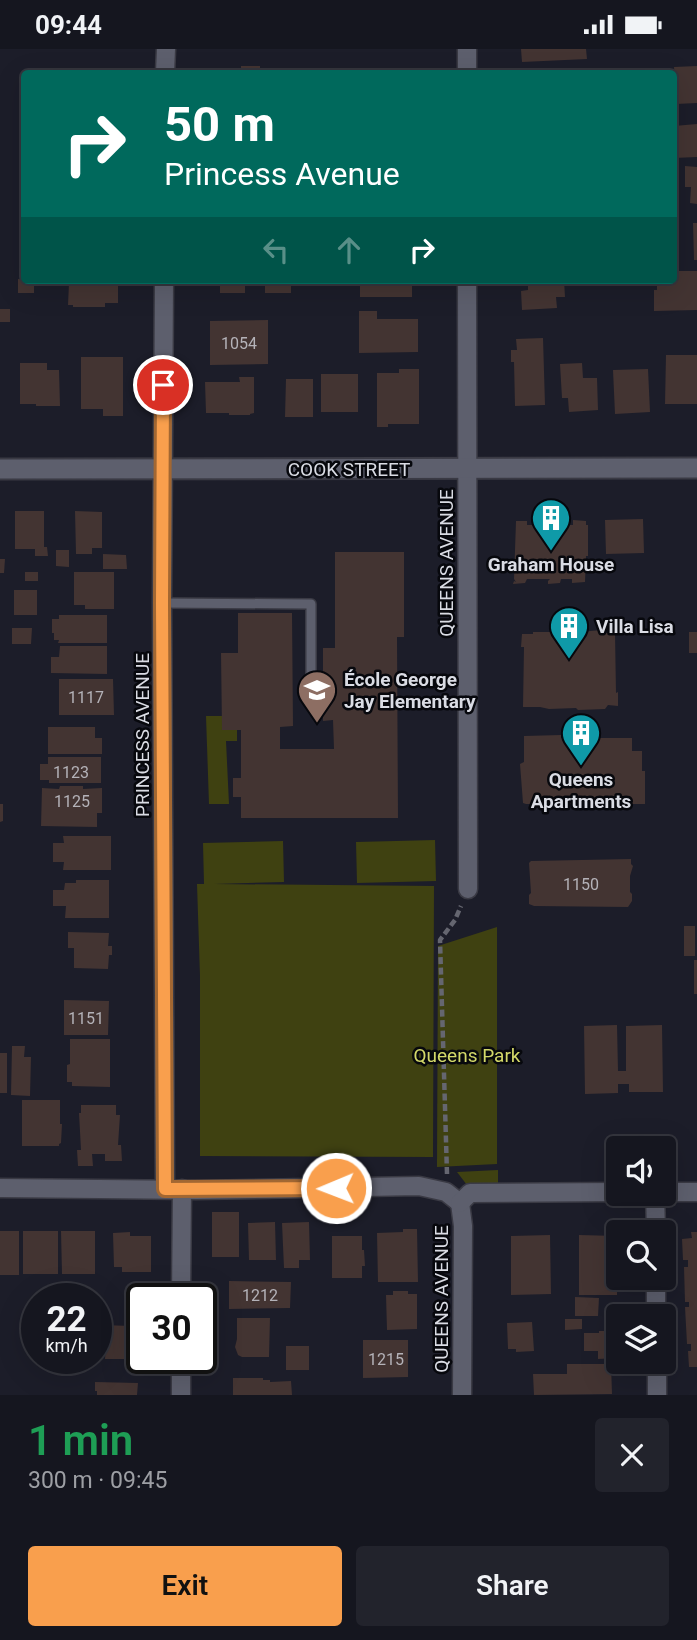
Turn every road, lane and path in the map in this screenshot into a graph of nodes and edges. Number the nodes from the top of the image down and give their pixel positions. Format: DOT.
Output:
graph roads {
  1 [pos="166,49"];
  2 [pos="467,49"];
  3 [pos="165,70"];
  4 [pos="467,70"];
  5 [pos="164,284"];
  6 [pos="467,284"];
  7 [pos="163,468"];
  8 [pos="697,468"];
  9 [pos="0,469"];
  10 [pos="467,469"];
  11 [pos="162,603"];
  12 [pos="311,700"];
  13 [pos="468,889"];
  14 [pos="0,1188"];
  15 [pos="173,1189"];
  16 [pos="446,1192"];
  17 [pos="606,1192"];
  18 [pos="676,1192"];
  19 [pos="697,1192"];
  20 [pos="460,1203"];
  21 [pos="180,1283"];
  22 [pos="181,1374"];
  23 [pos="657,1374"];
  24 [pos="181,1395"];
  25 [pos="462,1395"];
  26 [pos="657,1395"];
  1 -- 3 [label="street"];
  2 -- 4 [label="street"];
  5 -- 7 [label="street, PRINCESS AVENUE"];
  6 -- 10 [label="street, QUEENS AVENUE"];
  7 -- 9 [label="main road, COOK STREET"];
  7 -- 10 [label="main road, COOK STREET"];
  7 -- 11 [label="street, PRINCESS AVENUE"];
  8 -- 10 [label="main road, COOK STREET"];
  10 -- 13 [label="street, QUEENS AVENUE"];
  11 -- 12 [label="lane"];
  11 -- 15 [label="street, PRINCESS AVENUE"];
  13 -- 16 [label="path"];
  14 -- 15 [label="street"];
  15 -- 16 [label="street"];
  15 -- 21 [label="street, PRINCESS AVENUE"];
  16 -- 20 [label="street"];
  17 -- 20 [label="street"];
  18 -- 19 [label="street"];
  20 -- 25 [label="street, QUEENS AVENUE"];
  22 -- 24 [label="street"];
  23 -- 26 [label="street"];
}
